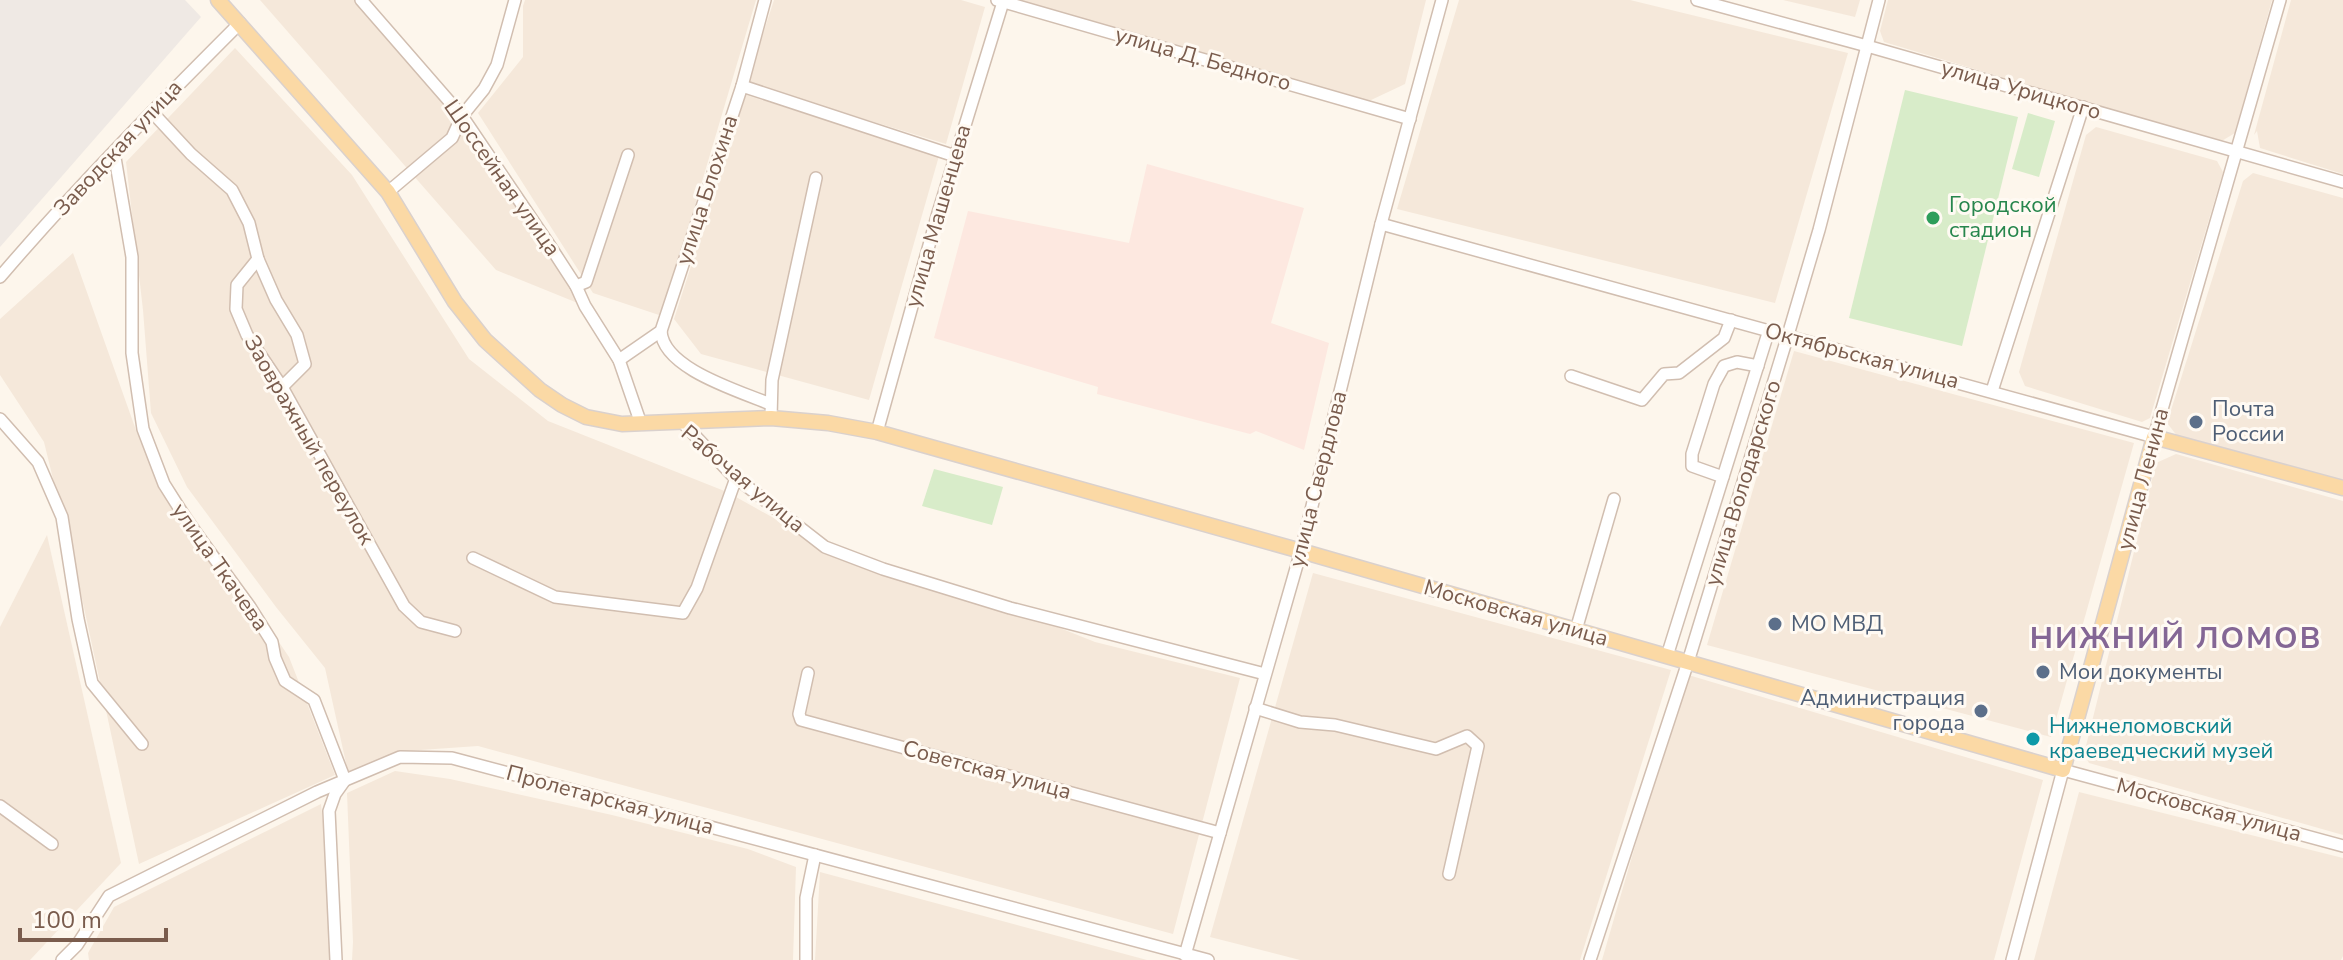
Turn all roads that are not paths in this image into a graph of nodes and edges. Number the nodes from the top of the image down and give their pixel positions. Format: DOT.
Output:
graph roads {
  1 [pos="361,0"];
  2 [pos="515,0"];
  3 [pos="765,0"];
  4 [pos="1442,0"];
  5 [pos="1697,0"];
  6 [pos="2280,0"];
  7 [pos="220,1"];
  8 [pos="1000,1"];
  9 [pos="1875,3"];
  10 [pos="240,23"];
  11 [pos="1867,46"];
  12 [pos="742,86"];
  13 [pos="2083,107"];
  14 [pos="152,112"];
  15 [pos="462,116"];
  16 [pos="1410,119"];
  17 [pos="2236,150"];
  18 [pos="114,152"];
  19 [pos="628,155"];
  20 [pos="955,156"];
  21 [pos="816,178"];
  22 [pos="2343,182"];
  23 [pos="388,192"];
  24 [pos="1381,224"];
  25 [pos="258,259"];
  26 [pos="0,277"];
  27 [pos="576,286"];
  28 [pos="1731,320"];
  29 [pos="1769,330"];
  30 [pos="661,331"];
  31 [pos="1788,335"];
  32 [pos="619,360"];
  33 [pos="1758,366"];
  34 [pos="1571,376"];
  35 [pos="282,387"];
  36 [pos="1992,391"];
  37 [pos="770,411"];
  38 [pos="0,419"];
  39 [pos="683,423"];
  40 [pos="641,424"];
  41 [pos="877,432"];
  42 [pos="2154,437"];
  43 [pos="1723,477"];
  44 [pos="736,478"];
  45 [pos="2343,488"];
  46 [pos="1614,499"];
  47 [pos="1301,551"];
  48 [pos="473,558"];
  49 [pos="1576,630"];
  50 [pos="455,631"];
  51 [pos="1667,656"];
  52 [pos="1688,662"];
  53 [pos="808,673"];
  54 [pos="1265,674"];
  55 [pos="1255,708"];
  56 [pos="142,744"];
  57 [pos="2063,770"];
  58 [pos="345,780"];
  59 [pos="0,806"];
  60 [pos="1220,833"];
  61 [pos="52,844"];
  62 [pos="2343,846"];
  63 [pos="815,855"];
  64 [pos="1449,874"];
  65 [pos="77,945"];
  66 [pos="1185,955"];
  67 [pos="62,960"];
  68 [pos="78,960"];
  69 [pos="336,960"];
  70 [pos="806,960"];
  71 [pos="1208,960"];
  72 [pos="1590,960"];
  73 [pos="2012,960"];
  1 -- 15 [label="street, Шоссейная улица"];
  2 -- 15 [label="street"];
  3 -- 12 [label="street, улица Блохина"];
  4 -- 16 [label="street, улица Свердлова"];
  5 -- 11 [label="street, улица Урицкого"];
  6 -- 17 [label="street, улица Ленина"];
  7 -- 10 [label="main road"];
  8 -- 16 [label="street, улица Д. Бедного"];
  8 -- 20 [label="street, улица Машенцева"];
  9 -- 11 [label="street, улица Володарского"];
  10 -- 14 [label="street, Заводская улица"];
  10 -- 23 [label="main road, Рабочая улица"];
  11 -- 13 [label="street, улица Урицкого"];
  11 -- 31 [label="street, улица Володарского"];
  12 -- 20 [label="street"];
  12 -- 30 [label="street, улица Блохина"];
  13 -- 17 [label="street, улица Урицкого"];
  13 -- 36 [label="street"];
  14 -- 18 [label="street, Заводская улица"];
  14 -- 25 [label="street"];
  15 -- 23 [label="street"];
  15 -- 27 [label="street, Шоссейная улица"];
  16 -- 24 [label="street, улица Свердлова"];
  17 -- 22 [label="street, улица Урицкого"];
  17 -- 42 [label="street, улица Ленина"];
  18 -- 26 [label="street, Заводская улица"];
  18 -- 58 [label="street, улица Ткачева"];
  19 -- 27 [label="street"];
  20 -- 41 [label="street, улица Машенцева"];
  21 -- 37 [label="street"];
  23 -- 40 [label="main road, Рабочая улица"];
  24 -- 28 [label="street, Октябрьская улица"];
  24 -- 47 [label="street, улица Свердлова"];
  25 -- 35 [label="street"];
  25 -- 35 [label="street, Заовражный переулок"];
  27 -- 32 [label="street, Шоссейная улица"];
  28 -- 29 [label="street, Октябрьская улица"];
  28 -- 34 [label="street"];
  29 -- 31 [label="street, Октябрьская улица"];
  29 -- 33 [label="street"];
  30 -- 32 [label="street"];
  30 -- 37 [label="street"];
  31 -- 36 [label="street, Октябрьская улица"];
  31 -- 52 [label="street, улица Володарского"];
  32 -- 40 [label="street, Шоссейная улица"];
  33 -- 43 [label="street"];
  33 -- 43 [label="street"];
  35 -- 50 [label="street, Заовражный переулок"];
  36 -- 42 [label="street, Октябрьская улица"];
  37 -- 39 [label="main road, Московская улица"];
  37 -- 41 [label="main road, Московская улица"];
  38 -- 56 [label="street"];
  39 -- 40 [label="main road, Рабочая улица"];
  39 -- 44 [label="street, Рабочая улица"];
  41 -- 47 [label="main road, Московская улица"];
  42 -- 45 [label="main road, Октябрьская улица"];
  42 -- 57 [label="main road, улица Ленина"];
  43 -- 51 [label="street"];
  44 -- 48 [label="street"];
  44 -- 54 [label="street, Рабочая улица"];
  46 -- 49 [label="street"];
  47 -- 49 [label="main road, Московская улица"];
  47 -- 54 [label="street, улица Свердлова"];
  49 -- 51 [label="main road, Московская улица"];
  51 -- 52 [label="main road, Московская улица"];
  52 -- 57 [label="main road, Московская улица"];
  52 -- 72 [label="street, улица Володарского"];
  53 -- 60 [label="street, Советская улица"];
  54 -- 55 [label="street, улица Свердлова"];
  55 -- 60 [label="street, улица Свердлова"];
  55 -- 64 [label="street"];
  57 -- 62 [label="street, Московская улица"];
  57 -- 73 [label="street, улица Ленина"];
  58 -- 63 [label="street, Пролетарская улица"];
  58 -- 65 [label="street, Пролетарская улица"];
  58 -- 69 [label="street"];
  59 -- 61 [label="street"];
  60 -- 66 [label="street, улица Свердлова"];
  63 -- 66 [label="street, Пролетарская улица"];
  63 -- 70 [label="street"];
  65 -- 67 [label="street, Пролетарская улица"];
  65 -- 68 [label="street"];
  66 -- 71 [label="street, Пролетарская улица"];
}
